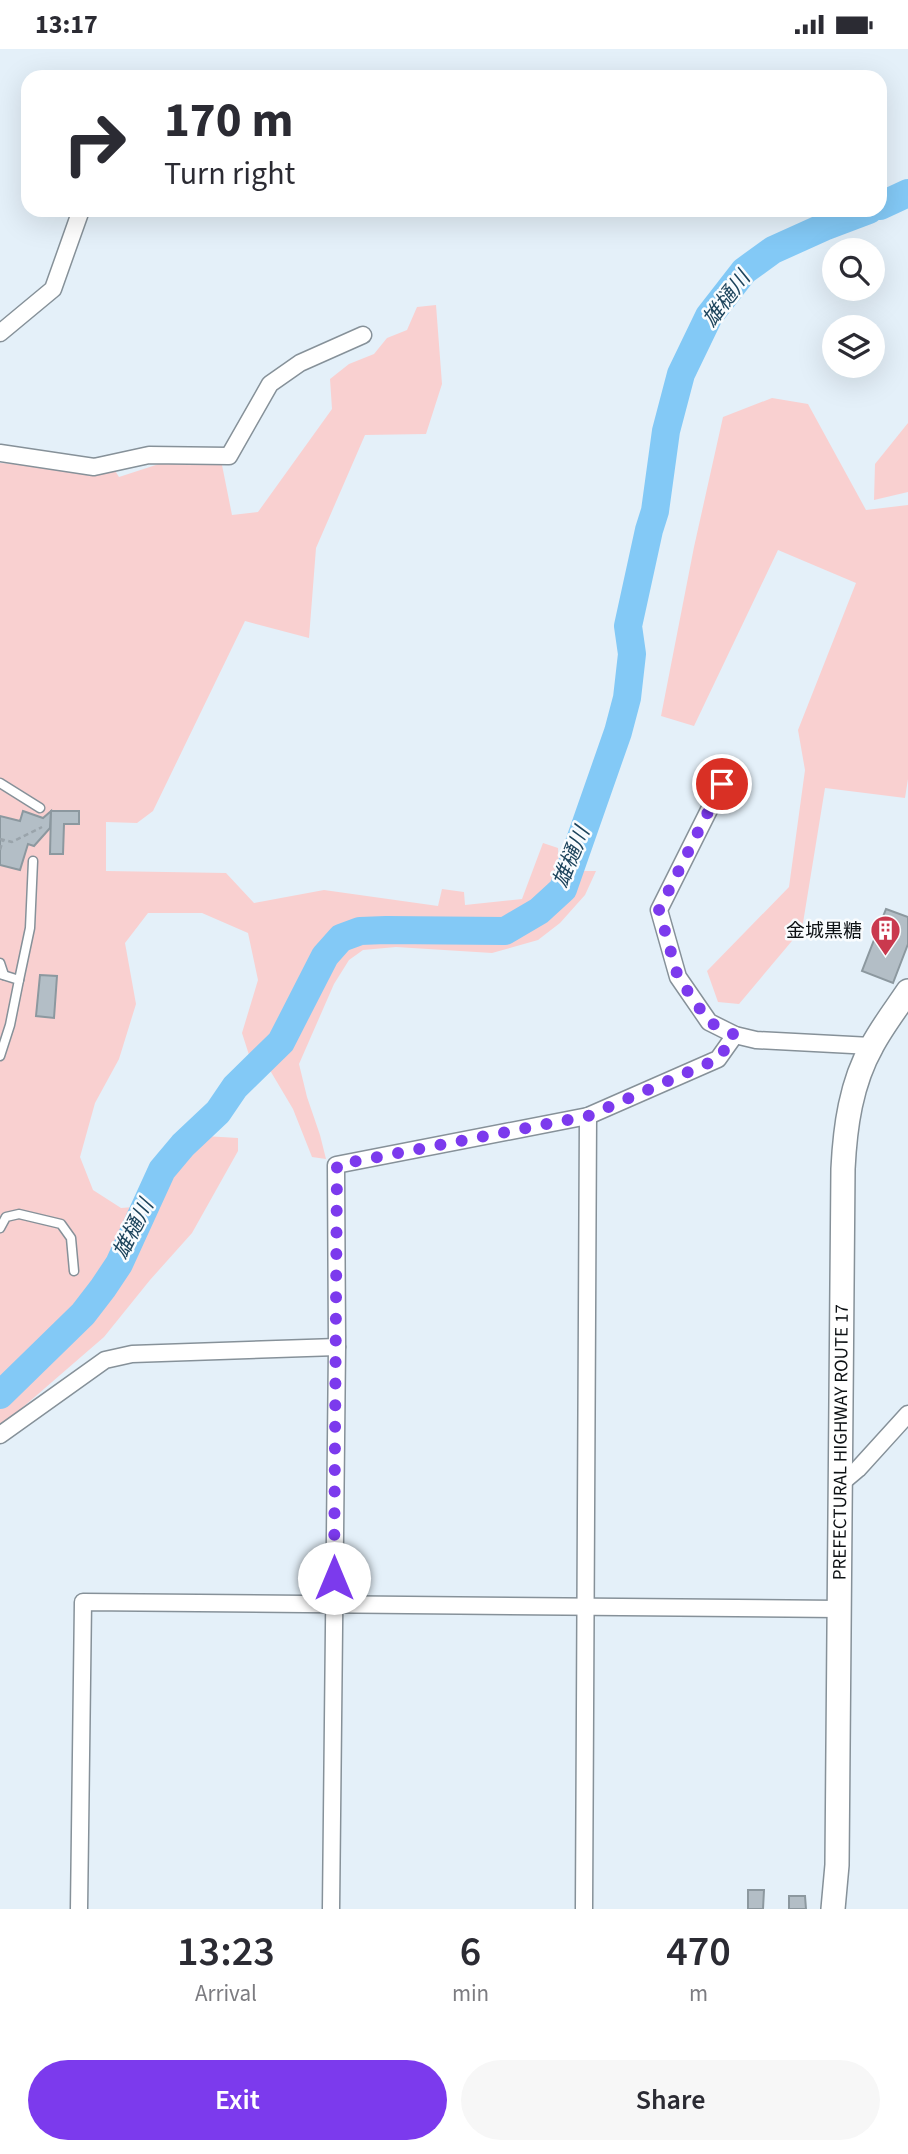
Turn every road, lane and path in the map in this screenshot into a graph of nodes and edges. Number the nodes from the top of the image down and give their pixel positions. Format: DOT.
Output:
graph roads {
  1 [pos="78,217"];
  2 [pos="0,333"];
  3 [pos="363,335"];
  4 [pos="0,453"];
  5 [pos="0,783"];
  6 [pos="722,784"];
  7 [pos="40,809"];
  8 [pos="42,827"];
  9 [pos="2,839"];
  10 [pos="0,850"];
  11 [pos="33,861"];
  12 [pos="0,963"];
  13 [pos="2,975"];
  14 [pos="19,980"];
  15 [pos="908,991"];
  16 [pos="735,1035"];
  17 [pos="872,1046"];
  18 [pos="0,1056"];
  19 [pos="588,1116"];
  20 [pos="0,1228"];
  21 [pos="74,1271"];
  22 [pos="337,1347"];
  23 [pos="908,1414"];
  24 [pos="0,1435"];
  25 [pos="839,1485"];
  26 [pos="334,1604"];
  27 [pos="586,1605"];
  28 [pos="839,1609"];
  29 [pos="79,1909"];
  30 [pos="331,1909"];
  31 [pos="584,1909"];
  32 [pos="833,1909"];
  1 -- 2 [label="street"];
  3 -- 4 [label="street"];
  5 -- 7 [label="lane"];
  6 -- 16 [label="street"];
  8 -- 9 [label="path"];
  9 -- 10 [label="path"];
  11 -- 14 [label="lane"];
  12 -- 13 [label="lane"];
  13 -- 14 [label="lane"];
  14 -- 18 [label="lane"];
  15 -- 17 [label="main road, PREFECTURAL HIGHWAY ROUTE 17"];
  16 -- 17 [label="street"];
  16 -- 19 [label="street"];
  17 -- 25 [label="main road, PREFECTURAL HIGHWAY ROUTE 17"];
  19 -- 22 [label="street"];
  19 -- 27 [label="street"];
  20 -- 21 [label="lane"];
  22 -- 24 [label="street"];
  22 -- 26 [label="street"];
  23 -- 25 [label="street"];
  25 -- 28 [label="main road, PREFECTURAL HIGHWAY ROUTE 17"];
  26 -- 27 [label="street"];
  26 -- 29 [label="street"];
  26 -- 30 [label="street"];
  27 -- 28 [label="street"];
  27 -- 31 [label="street"];
  28 -- 32 [label="main road, PREFECTURAL HIGHWAY ROUTE 17"];
}
